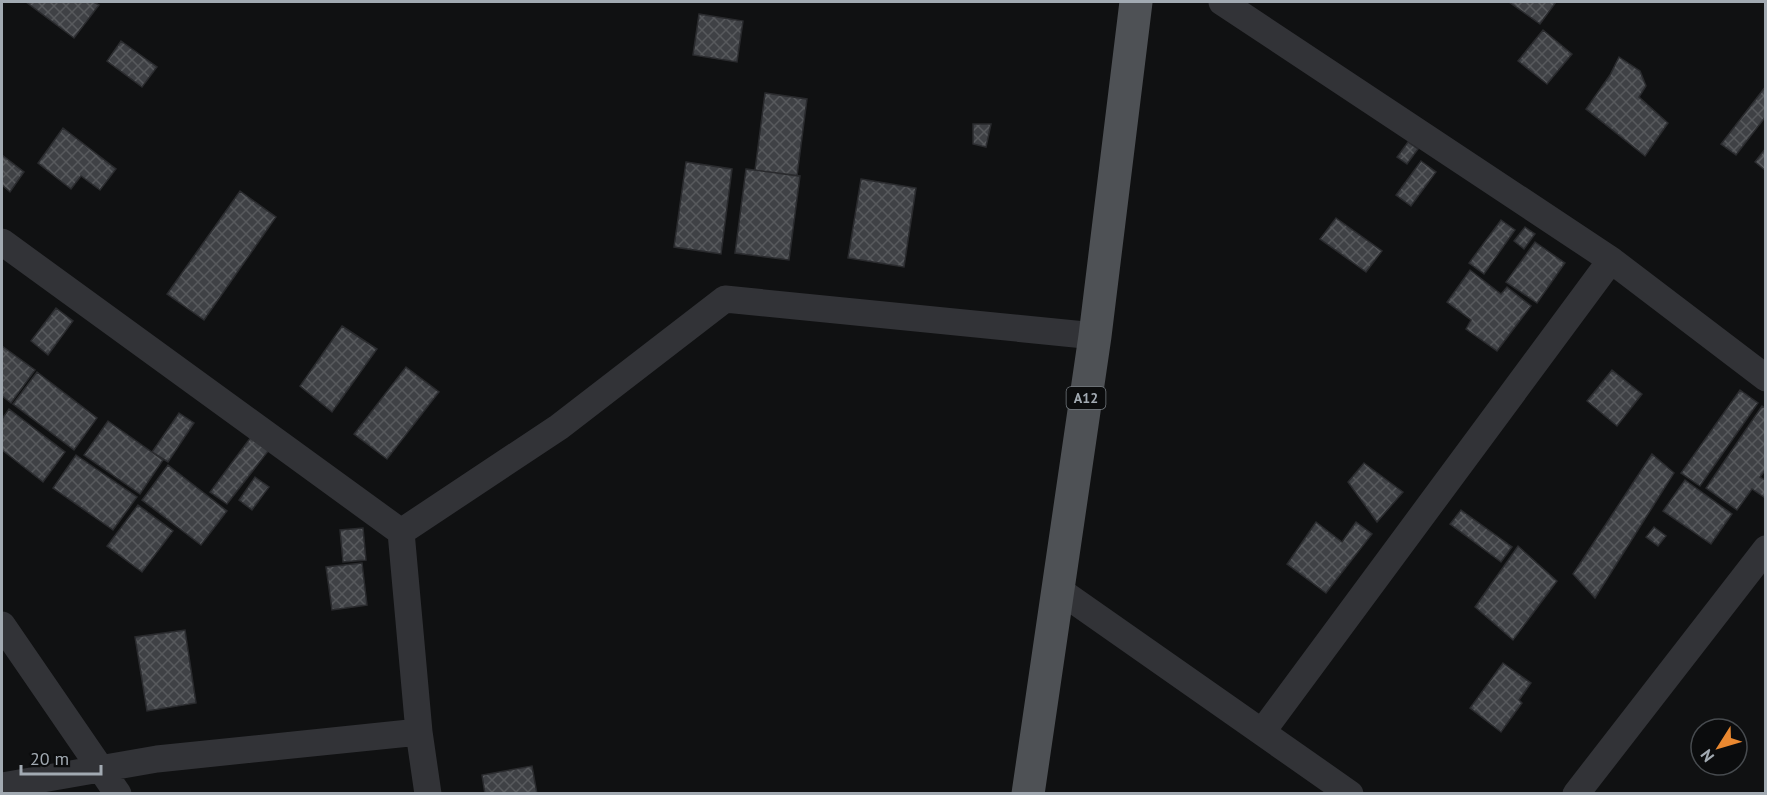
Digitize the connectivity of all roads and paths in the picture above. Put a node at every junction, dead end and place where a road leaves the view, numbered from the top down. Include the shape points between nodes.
1 (1136, 2) edge
2 (1222, 2) edge
3 (2, 242) edge
4 (1611, 260) junction
5 (1095, 336) junction
6 (1766, 378) edge
7 (401, 532) junction
8 (1766, 549) edge
9 (1059, 590) junction
10 (2, 625) edge
11 (419, 732) junction
12 (1262, 732) junction
13 (100, 768) junction
14 (2, 786) edge
15 (118, 794) edge
16 (429, 794) edge
17 (1028, 794) edge
18 (1350, 794) edge
19 (1576, 794) edge

1 - 5 main road, A12
2 - 4 street
3 - 7 street
4 - 6 street
4 - 12 street
5 - 7 street via 725,298 559,427
5 - 9 main road, A12
7 - 11 street
8 - 19 street
9 - 12 street
9 - 17 main road, A12
10 - 13 street
11 - 13 street
11 - 16 street
12 - 18 street
13 - 14 street
13 - 15 street

